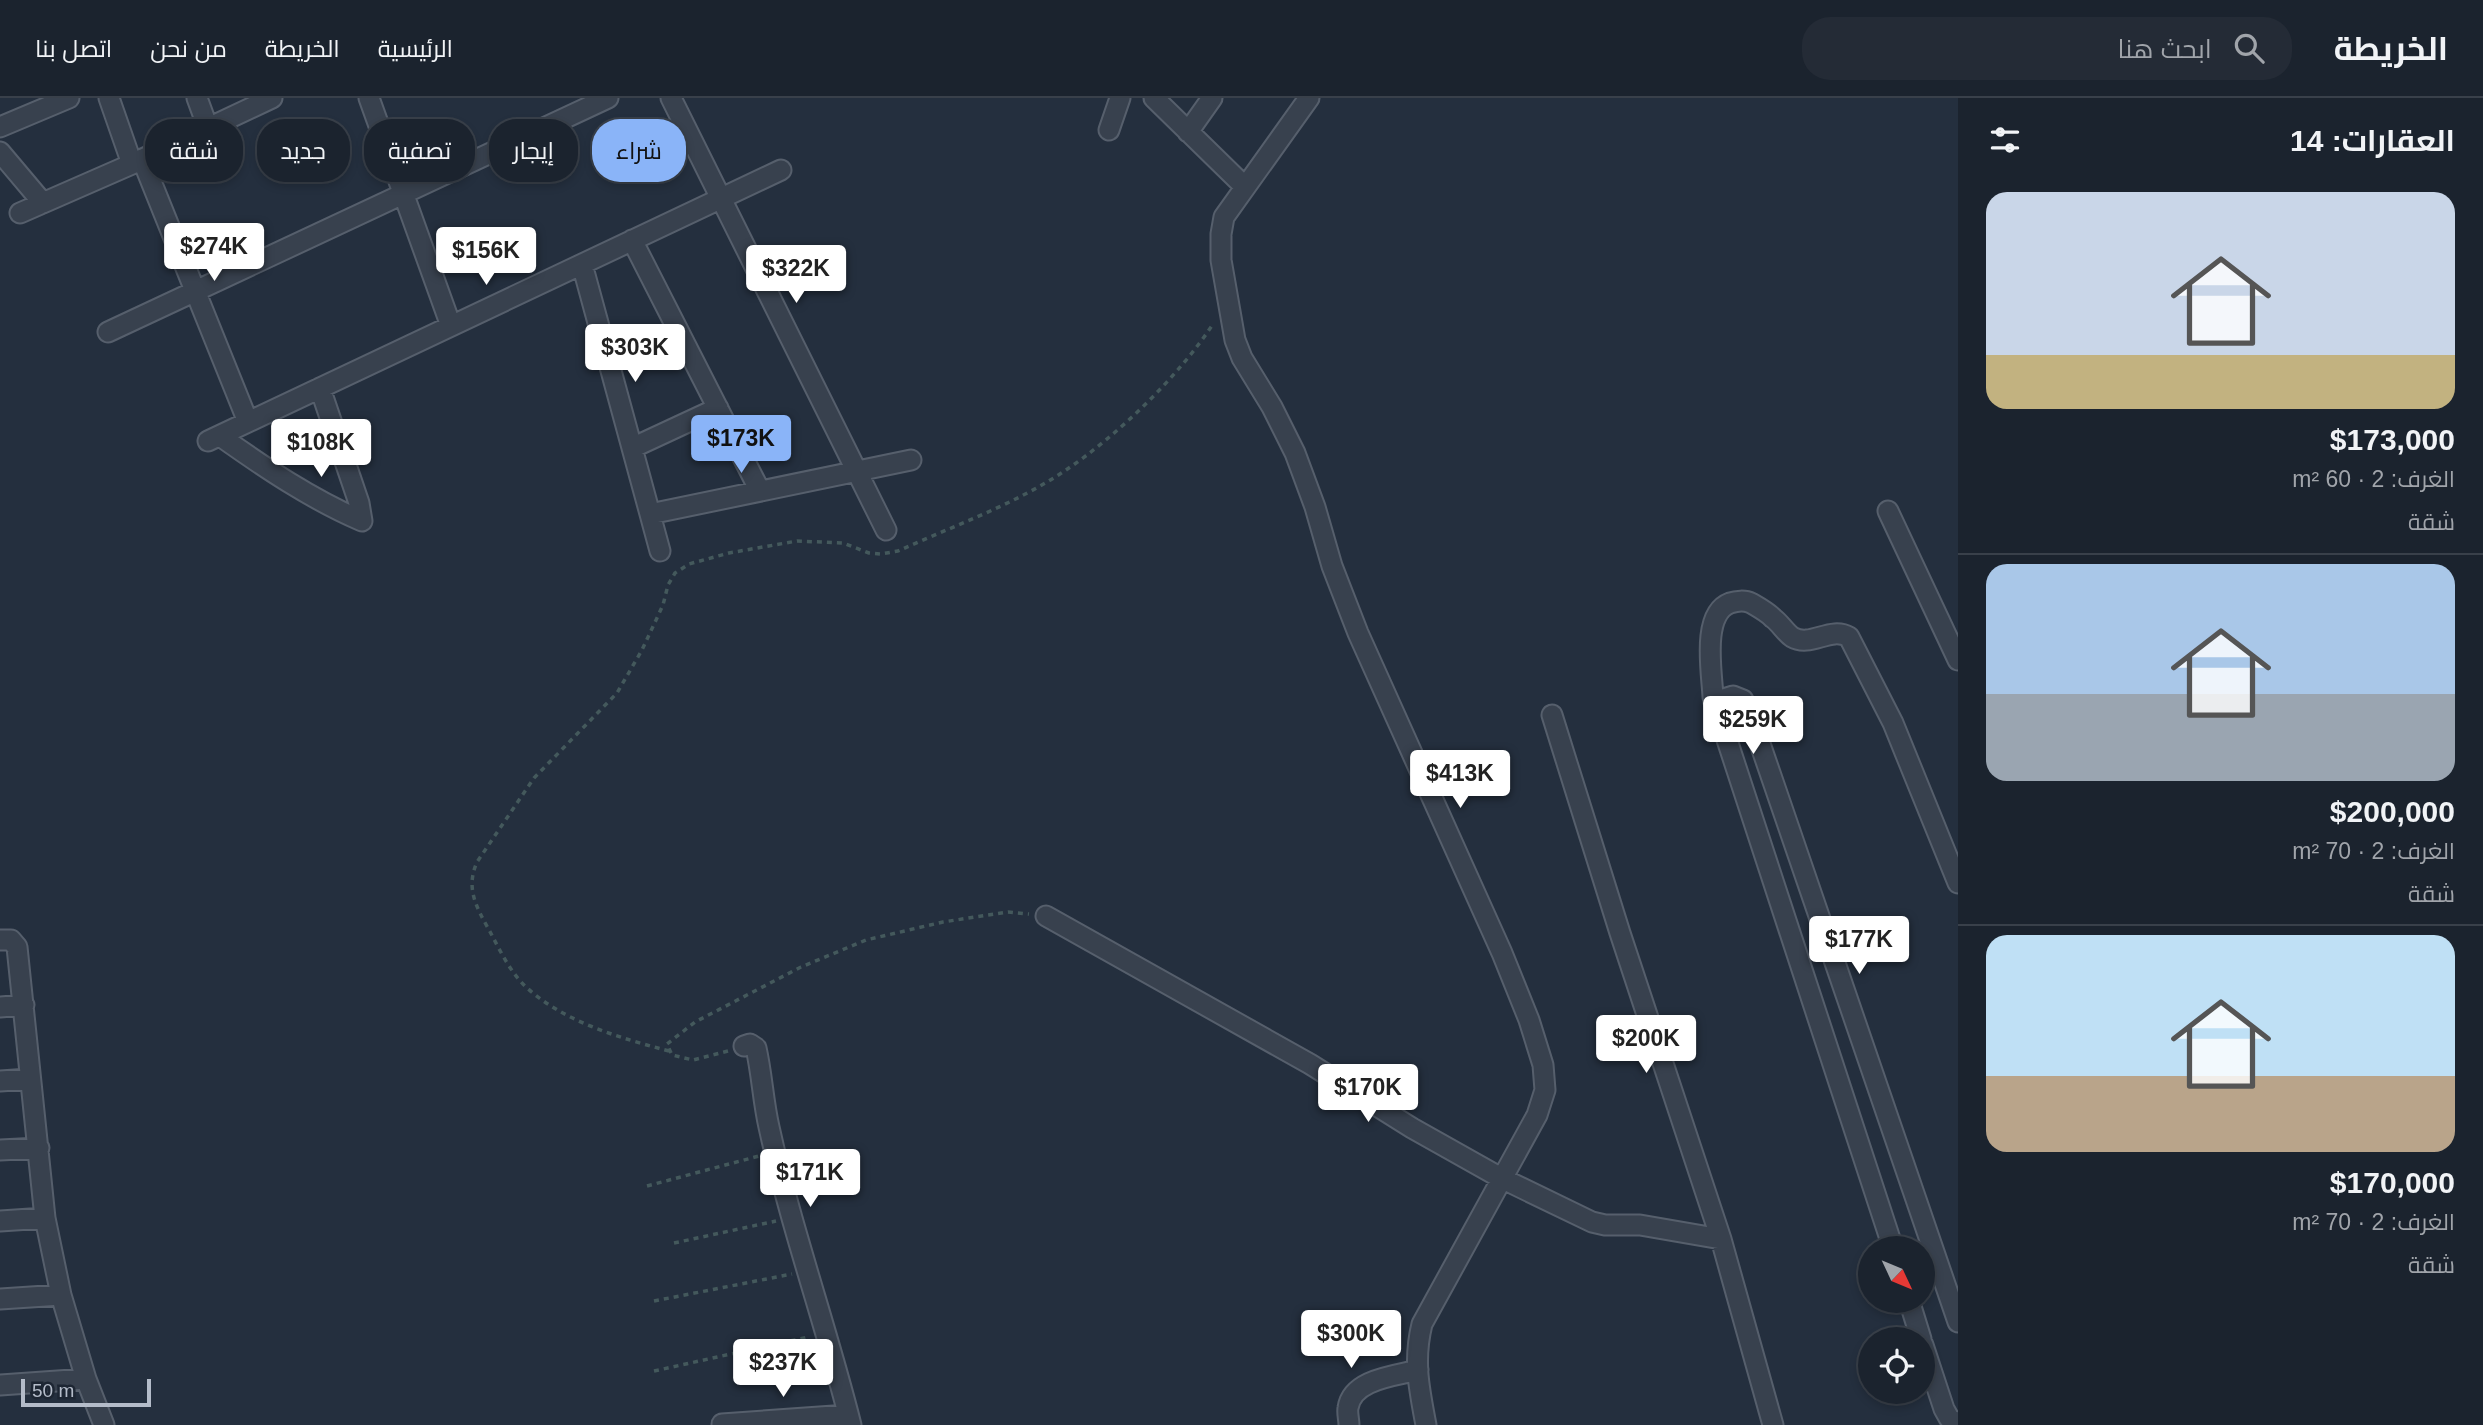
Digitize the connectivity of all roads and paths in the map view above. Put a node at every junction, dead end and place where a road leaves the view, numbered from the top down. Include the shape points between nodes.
1 (69, 98) edge
2 (109, 98) edge
3 (197, 98) edge
4 (272, 98) edge
5 (369, 98) edge
6 (608, 98) edge
7 (671, 98) edge
8 (1119, 98) edge
9 (1154, 98) edge
10 (1212, 98) edge
11 (1309, 98) edge
12 (205, 119) edge
13 (227, 119) edge
14 (0, 127) edge
15 (1109, 130) dead end
16 (1188, 132) junction
17 (0, 152) edge
18 (145, 158) edge
19 (137, 162) junction
20 (781, 170) dead end
21 (1244, 186) junction
22 (404, 194) junction
23 (721, 198) junction
24 (43, 203) junction
25 (20, 213) dead end
26 (632, 240) junction
27 (582, 264) junction
28 (195, 291) junction
29 (1227, 299) junction
30 (451, 326) junction
31 (108, 332) dead end
32 (320, 388) junction
33 (718, 408) junction
34 (248, 422) junction
35 (632, 448) junction
36 (911, 460) dead end
37 (856, 471) junction
38 (760, 491) junction
39 (1888, 512) dead end
40 (650, 514) junction
41 (886, 530) dead end
42 (660, 551) dead end
43 (1958, 660) edge
44 (1714, 702) junction
45 (1552, 715) dead end
46 (1958, 883) edge
47 (1046, 916) joint
48 (0, 940) edge
49 (24, 1005) junction
50 (0, 1007) edge
51 (744, 1046) joint
52 (669, 1051) junction
53 (29, 1079) junction
54 (0, 1081) edge
55 (39, 1148) junction
56 (0, 1150) edge
57 (775, 1152) junction
58 (1502, 1178) junction
59 (647, 1186) dead end
60 (45, 1218) junction
61 (792, 1218) junction
62 (0, 1221) edge
63 (1889, 1236) edge
64 (1721, 1238) junction
65 (674, 1243) dead end
66 (808, 1270) junction
67 (61, 1294) junction
68 (0, 1299) edge
69 (654, 1301) dead end
70 (1958, 1322) edge
71 (827, 1333) junction
72 (1418, 1370) junction
73 (654, 1371) dead end
74 (86, 1380) junction
75 (1935, 1382) edge
76 (0, 1385) edge
77 (849, 1420) edge
78 (722, 1423) edge
79 (1958, 1424) edge
80 (104, 1425) edge
81 (1349, 1425) edge
82 (1426, 1425) edge
83 (1773, 1425) edge

1 - 14 street
2 - 19 street
3 - 12 street
4 - 13 street
5 - 22 street
6 - 22 street
7 - 23 street
8 - 15 street
9 - 16 street
10 - 16 street
11 - 21 street
16 - 21 street
17 - 24 street
18 - 19 street
19 - 24 street
19 - 28 street
20 - 23 street
21 - 29 street via 1224,216 1221,234
22 - 28 street
22 - 30 street
23 - 26 street
23 - 37 street
24 - 25 street
26 - 27 street
26 - 33 street
27 - 30 street
27 - 35 street
28 - 31 street
28 - 34 street
29 - 52 path via 1196,350 1155,394 1066,470 1024,494 898,551 869,553 843,543 797,541 729,553 689,564 676,573 617,693 534,778 477,862 470,886 506,962 526,987 564,1013 628,1040
29 - 58 street via 1242,358 1295,453 1358,633 1529,1020 1543,1065 1545,1090 1537,1115
30 - 32 street
32 - 34 street
32 - 34 street via 362,521 327,506 214,438
33 - 35 street
33 - 38 street
35 - 40 street
36 - 37 street
37 - 38 street
37 - 41 street
38 - 40 street
39 - 43 street
40 - 42 street
44 - 46 street via 1710,635 1718,611 1728,603 1748,601 1799,639 1834,633 1849,637 1893,723
44 - 63 street
44 - 70 street via 1734,696 1743,699 1755,729
45 - 64 street
47 - 52 path via 1008,912 866,940 801,967 695,1022 667,1044
47 - 58 street
48 - 49 street via 11,940 17,947
49 - 50 street
49 - 53 street
51 - 52 path via 693,1060 677,1058
51 - 57 street via 756,1048
53 - 54 street
53 - 55 street
55 - 56 street
55 - 60 street
57 - 59 path
57 - 61 street
58 - 64 street via 1605,1226 1640,1225
58 - 72 street via 1422,1324
60 - 62 street
60 - 67 street
61 - 65 path
61 - 66 street
64 - 83 street
66 - 69 path
66 - 71 street
67 - 68 street
67 - 74 street
71 - 73 path
71 - 77 street
72 - 81 street via 1358,1389 1348,1408
72 - 82 street
74 - 76 street
74 - 80 street
75 - 79 street via 1944,1409
77 - 78 street

